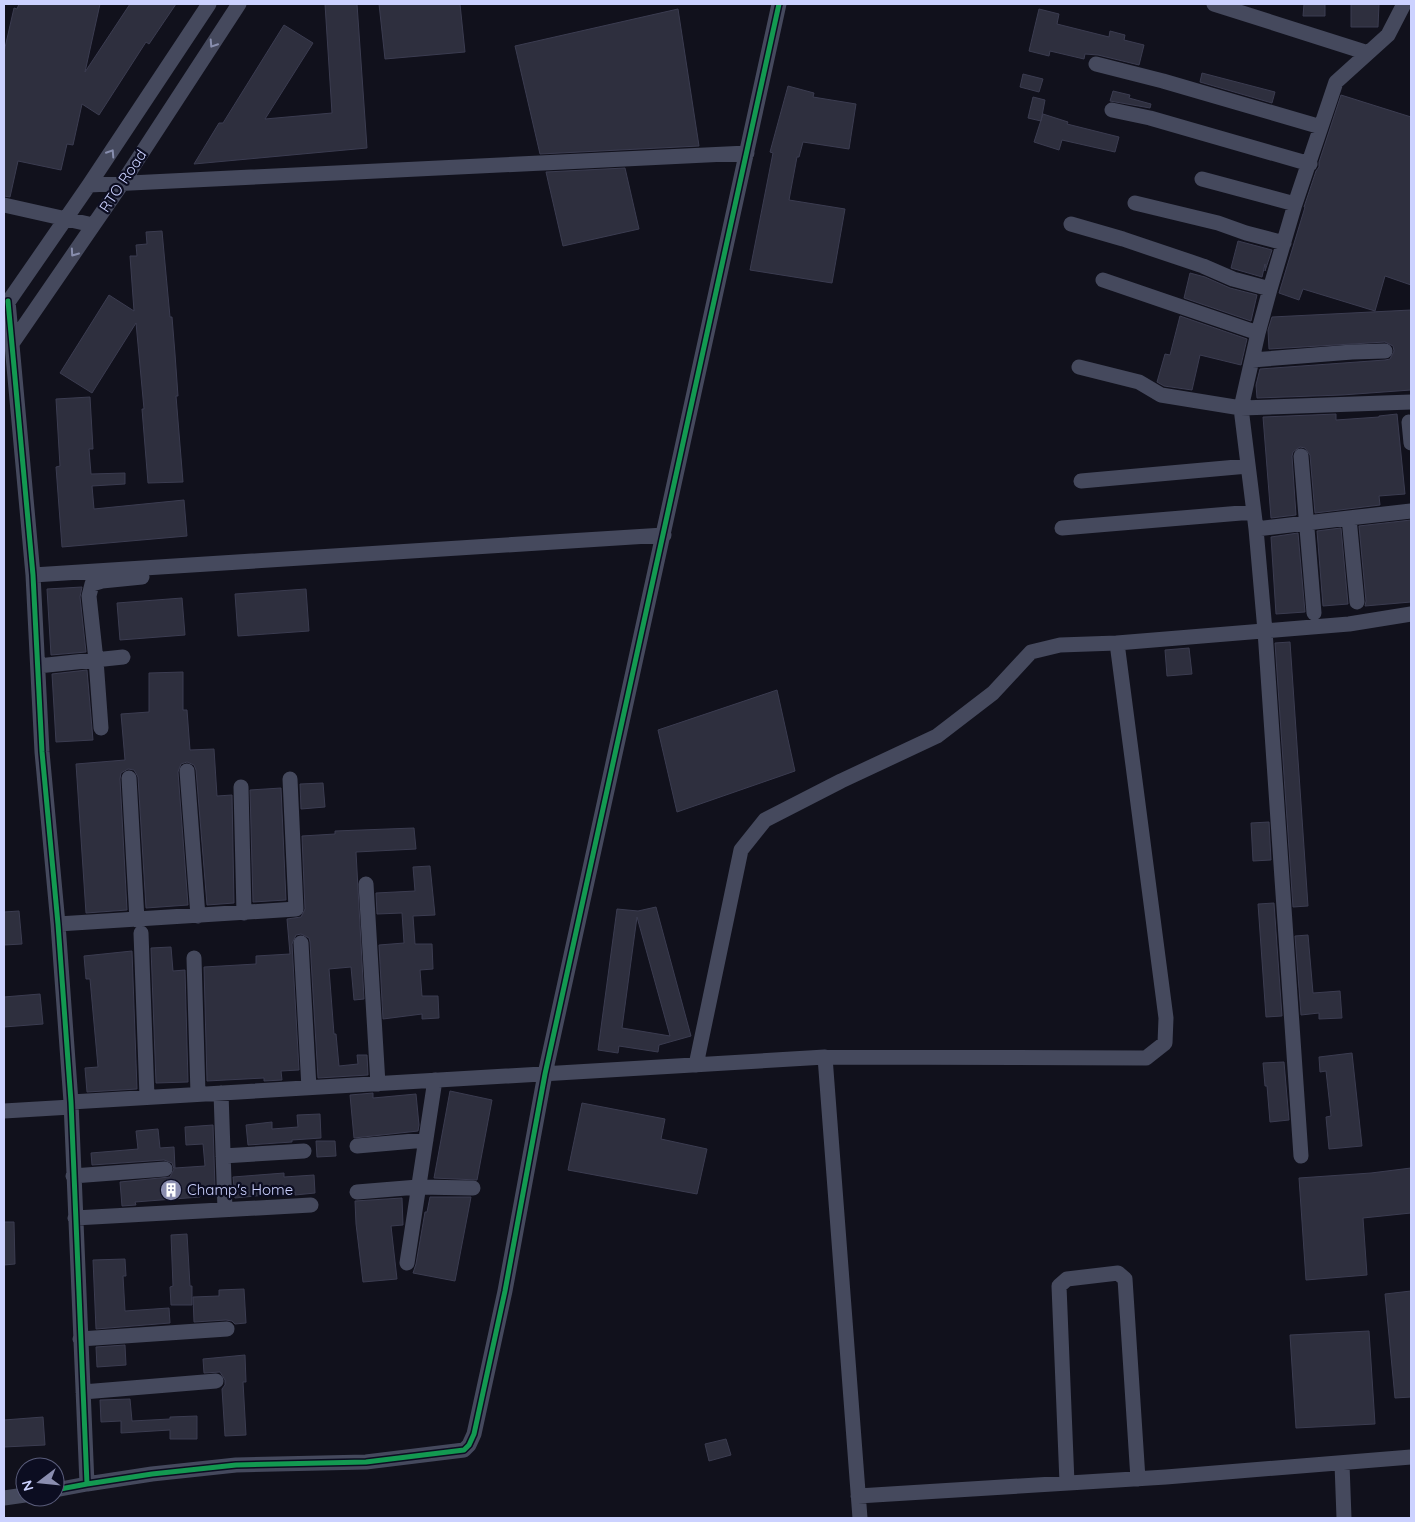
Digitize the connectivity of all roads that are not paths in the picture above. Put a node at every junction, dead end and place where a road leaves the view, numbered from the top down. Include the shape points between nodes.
1 (209, 4) edge
2 (239, 4) edge
3 (779, 4) edge
4 (1214, 4) edge
5 (1404, 4) edge
6 (1241, 8) edge
7 (1368, 53) junction
8 (1096, 64) dead end
9 (1112, 110) dead end
10 (1321, 128) junction
11 (747, 153) junction
12 (1310, 164) junction
13 (1202, 179) dead end
14 (120, 184) junction
15 (89, 185) junction
16 (1135, 203) dead end
17 (1295, 204) junction
18 (4, 205) edge
19 (67, 219) junction
20 (1071, 224) dead end
21 (93, 225) junction
22 (1284, 243) junction
23 (1103, 280) dead end
24 (1270, 289) junction
25 (6, 304) edge
26 (1258, 333) junction
27 (12, 342) junction
28 (1385, 351) dead end
29 (4, 356) edge
30 (1252, 360) junction
31 (1079, 367) dead end
32 (1411, 402) edge
33 (1241, 408) junction
34 (1410, 422) dead end
35 (1411, 443) edge
36 (1301, 456) dead end
37 (1248, 466) junction
38 (1081, 481) dead end
39 (1411, 511) edge
40 (1254, 512) junction
41 (1349, 518) junction
42 (1307, 523) junction
43 (1062, 528) dead end
44 (1256, 529) junction
45 (664, 535) junction
46 (33, 575) junction
47 (152, 576) dead end
48 (1357, 602) dead end
49 (1314, 613) dead end
50 (1411, 614) edge
51 (1265, 631) junction
52 (1118, 643) junction
53 (123, 657) dead end
54 (96, 660) junction
55 (38, 666) junction
56 (101, 728) dead end
57 (187, 771) dead end
58 (129, 778) dead end
59 (290, 778) dead end
60 (241, 787) dead end
61 (366, 884) dead end
62 (244, 913) junction
63 (198, 916) junction
64 (58, 924) junction
65 (139, 926) junction
66 (301, 943) dead end
67 (194, 958) dead end
68 (825, 1057) junction
69 (696, 1065) junction
70 (545, 1074) junction
71 (436, 1080) junction
72 (378, 1084) junction
73 (309, 1088) junction
74 (221, 1093) junction
75 (198, 1094) junction
76 (147, 1097) junction
77 (71, 1104) junction
78 (4, 1111) edge
79 (426, 1140) junction
80 (357, 1146) dead end
81 (304, 1150) dead end
82 (223, 1156) junction
83 (1301, 1156) dead end
84 (165, 1169) dead end
85 (73, 1176) junction
86 (418, 1187) junction
87 (473, 1188) dead end
88 (357, 1192) dead end
89 (311, 1205) dead end
90 (225, 1210) junction
91 (75, 1218) junction
92 (406, 1263) dead end
93 (227, 1329) dead end
94 (80, 1338) junction
95 (216, 1381) dead end
96 (83, 1392) junction
97 (1411, 1457) edge
98 (1342, 1464) junction
99 (1138, 1479) junction
100 (1067, 1483) junction
101 (87, 1484) junction
102 (65, 1488) edge
103 (858, 1496) junction
104 (860, 1518) edge
105 (1344, 1518) edge

15 -> 1 street, RTO Road
2 -> 14 street, RTO Road
3 - 11 street
4 - 6 street
5 - 7 street via 1388,35
6 - 7 street
7 - 10 street via 1336,82
8 - 10 street
9 - 12 street
10 - 12 street
11 - 14 street
11 - 45 street
12 - 17 street
13 - 17 street
14 - 15 street
14 - 21 street, RTO Road
15 - 19 street, RTO Road
16 - 22 street
17 - 22 street
18 - 19 street
19 - 21 street
19 - 25 street, RTO Road
20 - 24 street
21 -> 27 street, RTO Road
22 - 24 street
23 - 26 street
24 - 26 street
25 - 27 street
26 - 30 street
27 - 29 street, RTO Road
27 - 46 street
28 - 30 street
30 - 33 street
31 - 33 street via 1139,382 1161,395
32 - 33 street
33 - 37 street
34 - 35 street
36 - 42 street
37 - 38 street
37 - 40 street
39 - 41 street
40 - 43 street
40 - 44 street
41 - 42 street
41 - 48 street
42 - 44 street
42 - 49 street
44 - 51 street
45 - 46 street
45 - 70 street
46 - 55 street
47 - 54 street via 92,584 88,596
50 - 51 street via 1349,624
51 - 52 street
51 - 83 street
52 - 68 street via 1166,1018 1165,1043 1146,1058
52 - 69 street via 1060,645 1031,652 993,692 937,736 765,820 741,850
53 - 54 street
54 - 55 street
54 - 56 street
55 - 64 street via 42,752
57 - 63 street
58 - 65 street
59 - 62 street via 296,909
60 - 62 street
61 - 72 street
62 - 63 street
63 - 65 street
64 - 65 street
64 - 77 street
65 - 76 street
66 - 73 street
67 - 75 street
68 - 69 street
68 - 103 street
69 - 70 street
70 - 71 street
70 - 101 street via 503,1300 474,1434 464,1450 366,1462 236,1465
71 - 72 street
71 - 79 street
72 - 73 street
73 - 74 street
74 - 75 street
74 - 82 street
75 - 76 street
76 - 77 street
77 - 78 street
77 - 85 street
79 - 80 street
79 - 86 street
81 - 82 street
82 - 90 street
84 - 85 street
85 - 91 street
86 - 87 street
86 - 88 street
86 - 92 street
89 - 90 street
90 - 91 street
91 - 94 street
93 - 94 street
94 - 96 street
95 - 96 street
96 - 101 street
97 - 98 street
98 - 99 street
98 - 105 street
99 - 100 street
99 - 100 street via 1125,1279 1118,1273 1067,1279 1059,1286
100 - 103 street
101 - 102 street
103 - 104 street

